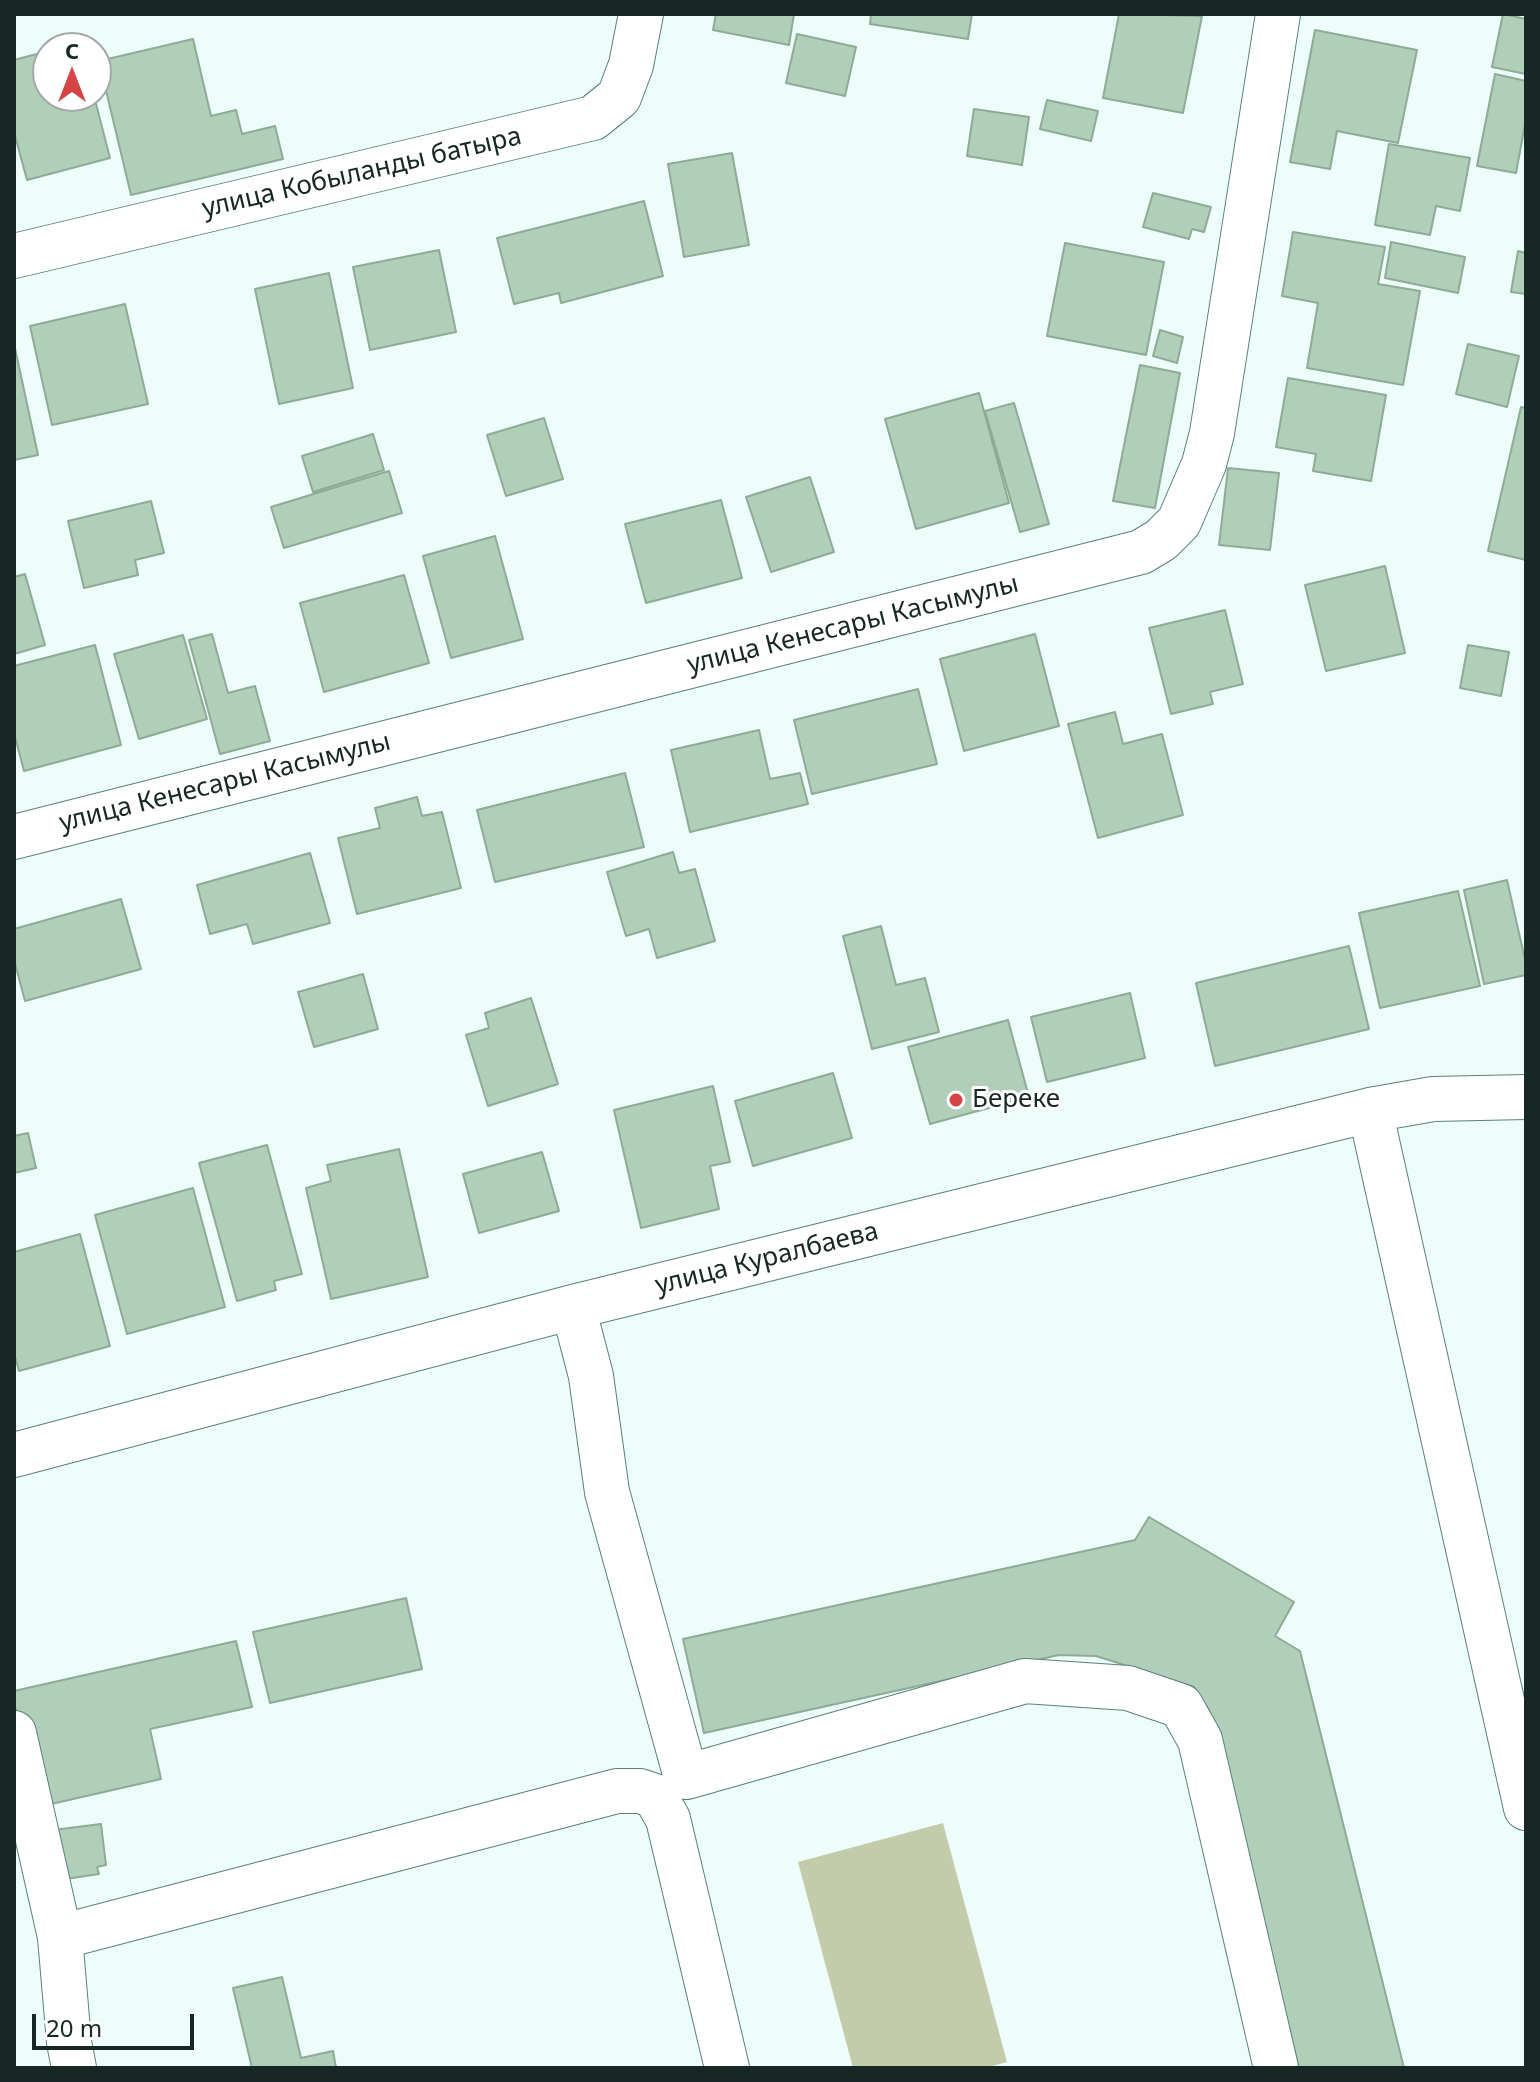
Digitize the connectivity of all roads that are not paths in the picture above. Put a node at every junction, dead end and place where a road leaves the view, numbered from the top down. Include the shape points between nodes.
1 (641, 14) edge
2 (1278, 14) edge
3 (14, 256) edge
4 (14, 837) edge
5 (1526, 1097) edge
6 (1370, 1110) junction
7 (573, 1307) junction
8 (14, 1455) edge
9 (14, 1733) edge
10 (1526, 1808) edge
11 (60, 1937) junction
12 (74, 2068) edge
13 (727, 2068) edge
14 (1276, 2068) edge

1 - 3 street, улица Кобыланды батыра via 619,97 593,118
2 - 4 street, улица Кенесары Касымулы via 1212,433 1179,522 1161,540 1126,556
5 - 6 street, улица Куралбаева via 1433,1099
6 - 7 street, улица Куралбаева
6 - 10 street
7 - 8 street, улица Куралбаева
7 - 14 street via 591,1376 607,1492 686,1777 1025,1681 1128,1688 1181,1706 1200,1740
9 - 11 street
11 - 12 street
11 - 13 street via 617,1791 640,1791 655,1796 668,1819

